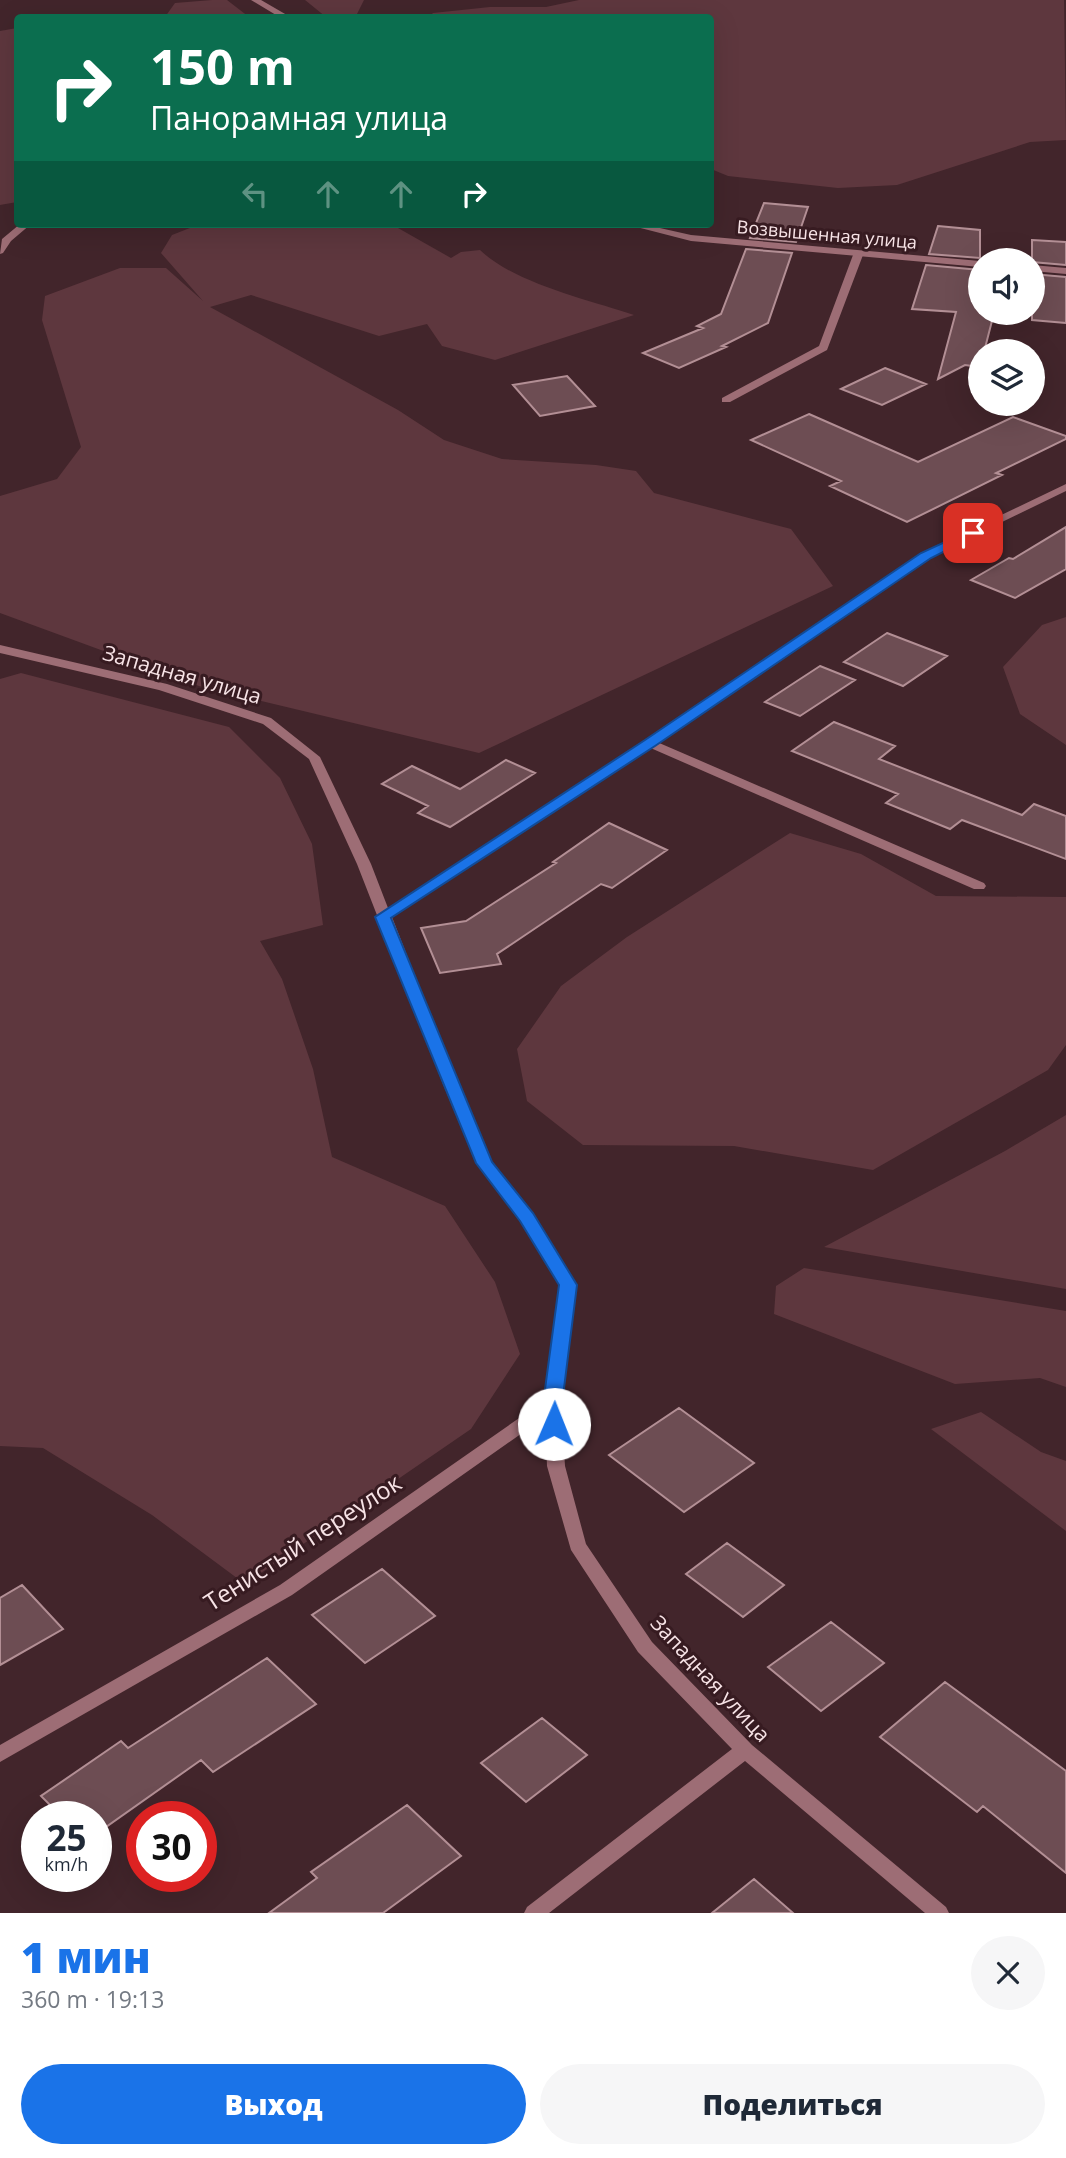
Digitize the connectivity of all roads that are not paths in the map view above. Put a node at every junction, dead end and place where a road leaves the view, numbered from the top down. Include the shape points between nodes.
1 (255, 0) edge
2 (281, 14) edge
3 (21, 228) edge
4 (647, 228) edge
5 (0, 251) edge
6 (858, 255) junction
7 (968, 263) edge
8 (1045, 269) edge
9 (1066, 271) edge
10 (726, 400) dead end
11 (1066, 487) edge
12 (0, 649) edge
13 (650, 743) junction
14 (979, 886) dead end
15 (383, 917) junction
16 (553, 1404) junction
17 (745, 1750) junction
18 (0, 1754) edge
19 (534, 1913) edge
20 (939, 1913) edge

1 - 2 street
3 - 5 street
4 - 6 street, Возвышенная улица via 691,238
6 - 7 street, Возвышенная улица
6 - 10 street via 823,348
8 - 9 street
11 - 13 street via 926,555
12 - 15 street, Западная улица via 163,687 267,721 314,757 364,864
13 - 14 street
13 - 15 street
15 - 16 street, Западная улица via 484,1163 527,1218 568,1285
16 - 17 street, Западная улица via 555,1466 577,1545 645,1647
16 - 18 street, Тенистый переулок via 286,1590
17 - 19 street
17 - 20 street, Западная улица

